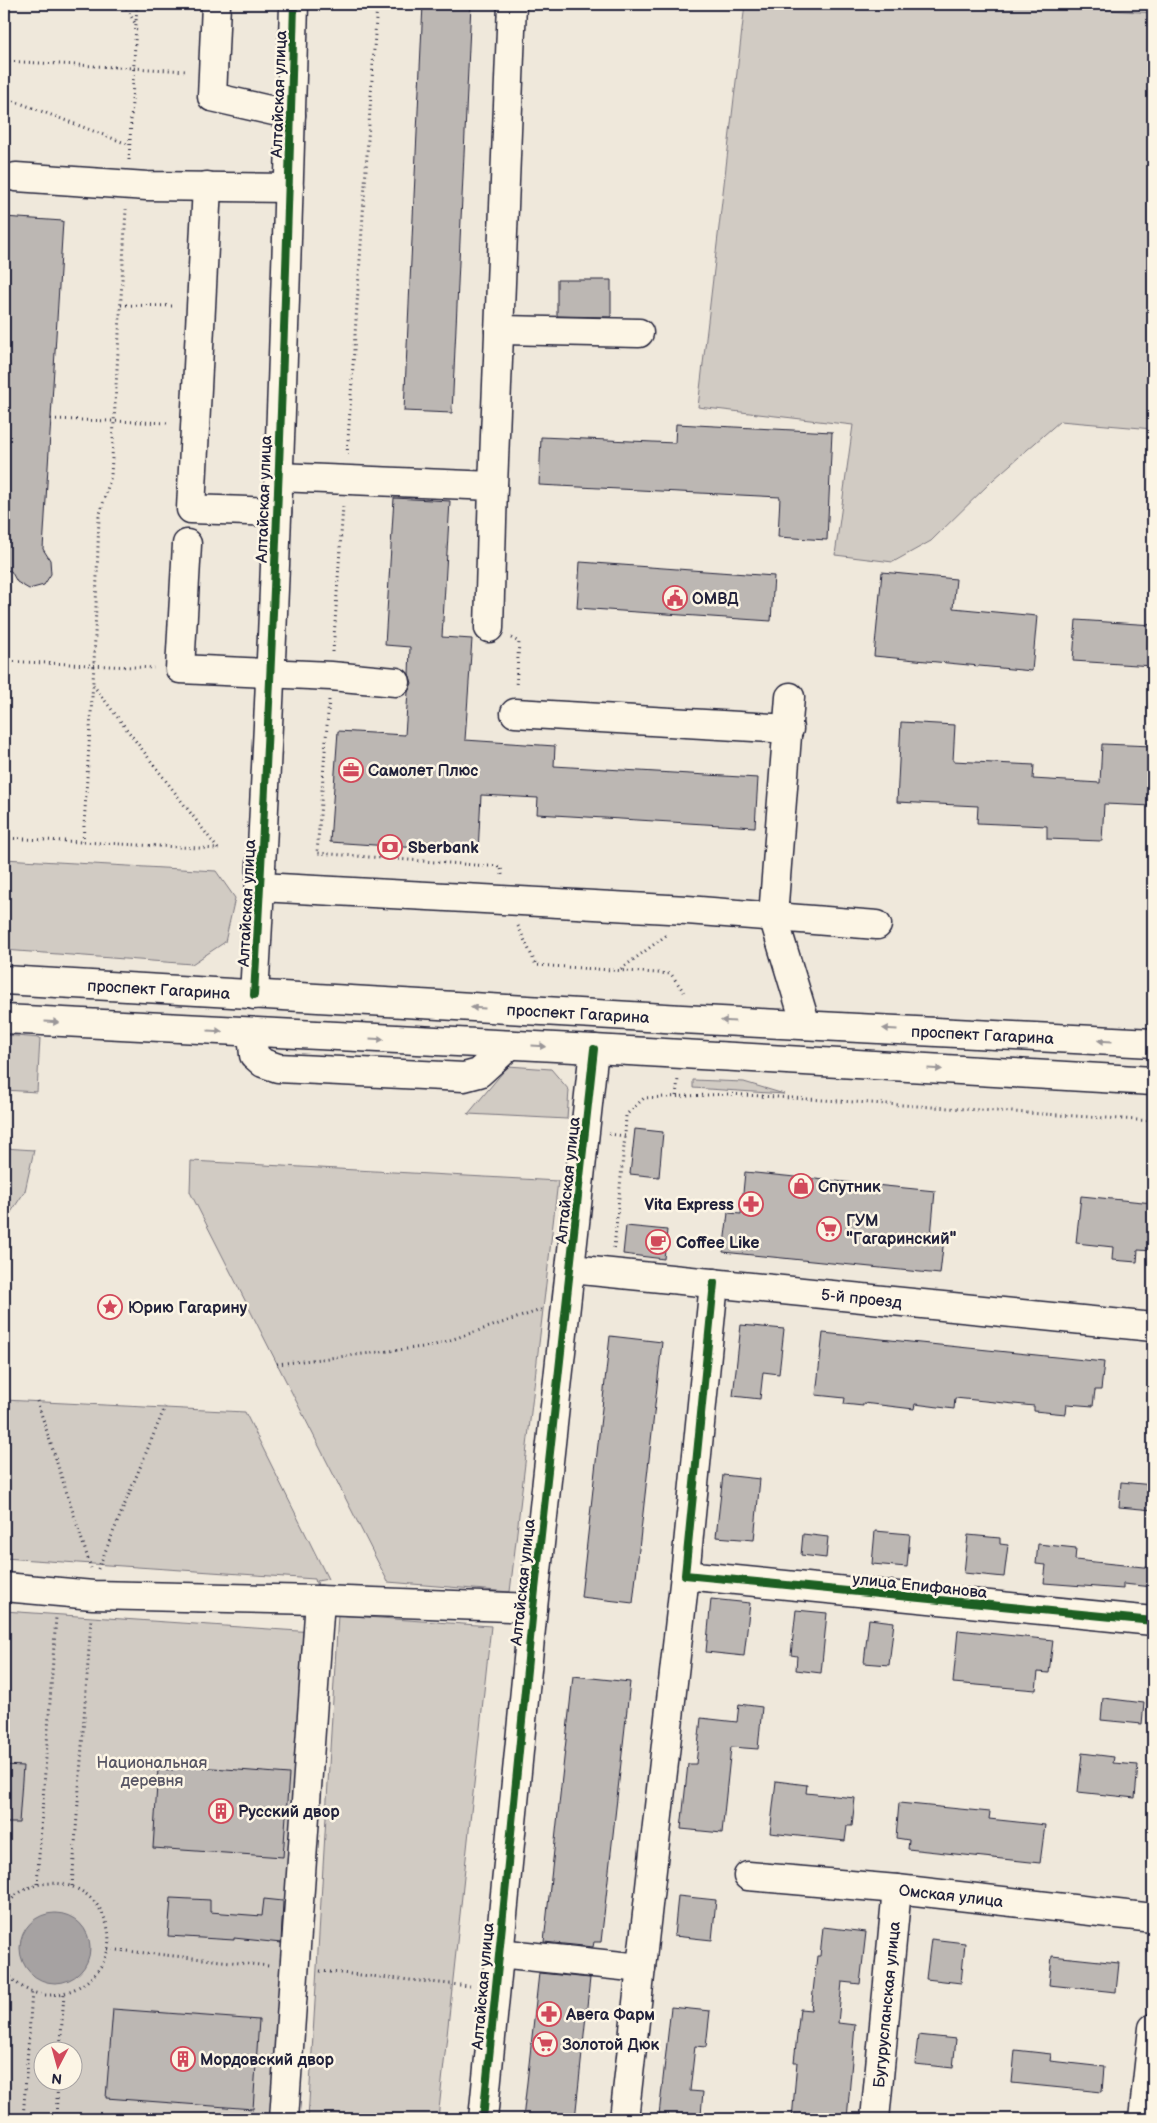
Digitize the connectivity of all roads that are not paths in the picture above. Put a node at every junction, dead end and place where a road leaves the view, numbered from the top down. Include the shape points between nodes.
1 (216, 4) edge
2 (294, 4) edge
3 (512, 4) edge
4 (291, 114) junction
5 (16, 177) dead end
6 (207, 186) junction
7 (290, 188) junction
8 (499, 330) junction
9 (638, 333) dead end
10 (278, 478) junction
11 (493, 486) junction
12 (277, 512) junction
13 (186, 544) dead end
14 (490, 628) road end
15 (270, 673) junction
16 (396, 682) dead end
17 (790, 697) dead end
18 (514, 713) road end
19 (789, 729) junction
20 (260, 887) junction
21 (773, 916) junction
22 (877, 925) dead end
23 (4, 980) edge
24 (254, 995) junction
25 (596, 1014) junction
26 (4, 1019) edge
27 (806, 1025) junction
28 (252, 1033) junction
29 (1153, 1043) edge
30 (594, 1049) junction
31 (1153, 1080) edge
32 (571, 1269) junction
33 (714, 1283) junction
34 (1153, 1327) edge
35 (685, 1575) junction
36 (4, 1587) edge
37 (320, 1600) junction
38 (533, 1608) junction
39 (1153, 1621) edge
40 (748, 1876) dead end
41 (897, 1889) junction
42 (1153, 1918) edge
43 (499, 1953) junction
44 (641, 1968) junction
45 (1153, 2028) edge
46 (284, 2119) edge
47 (483, 2119) edge
48 (624, 2119) edge
49 (875, 2119) edge
50 (1143, 2119) edge

1 - 4 street via 212,97
2 - 4 street, Алтайская улица
3 - 8 street
4 - 7 street, Алтайская улица
5 - 6 street via 128,186
6 - 7 street
6 - 12 street via 191,509
7 - 10 street, Алтайская улица
8 - 9 street
8 - 11 street
10 - 11 street
10 - 12 street, Алтайская улица
11 - 14 street
12 - 15 street, Алтайская улица
13 - 15 street via 180,670
15 - 16 street
15 - 20 street, Алтайская улица
17 - 19 street
18 - 19 street
19 - 21 street
20 - 21 street
20 - 24 street, Алтайская улица
21 - 22 street
21 - 27 street
23 - 24 street, проспект Гагарина
25 -> 24 street, проспект Гагарина
24 - 28 street, Алтайская улица
27 -> 25 street, проспект Гагарина
25 - 30 street, Алтайская улица
26 -> 28 street
29 -> 27 street, проспект Гагарина
28 -> 30 street
30 -> 31 street
30 - 32 street, Алтайская улица
32 - 33 street, 5-й проезд
32 - 38 street, Алтайская улица
33 - 34 street, 5-й проезд
33 - 35 street
35 - 39 street, улица Епифанова
35 - 44 street
36 - 37 street via 58,1591 93,1581
37 - 38 street
37 - 46 street
38 - 43 street, Алтайская улица
40 - 41 street, Омская улица
41 - 42 street, Омская улица
41 - 49 street, Бугурусланская улица
43 - 44 street
43 - 47 street, Алтайская улица
44 - 48 street
45 - 50 street

